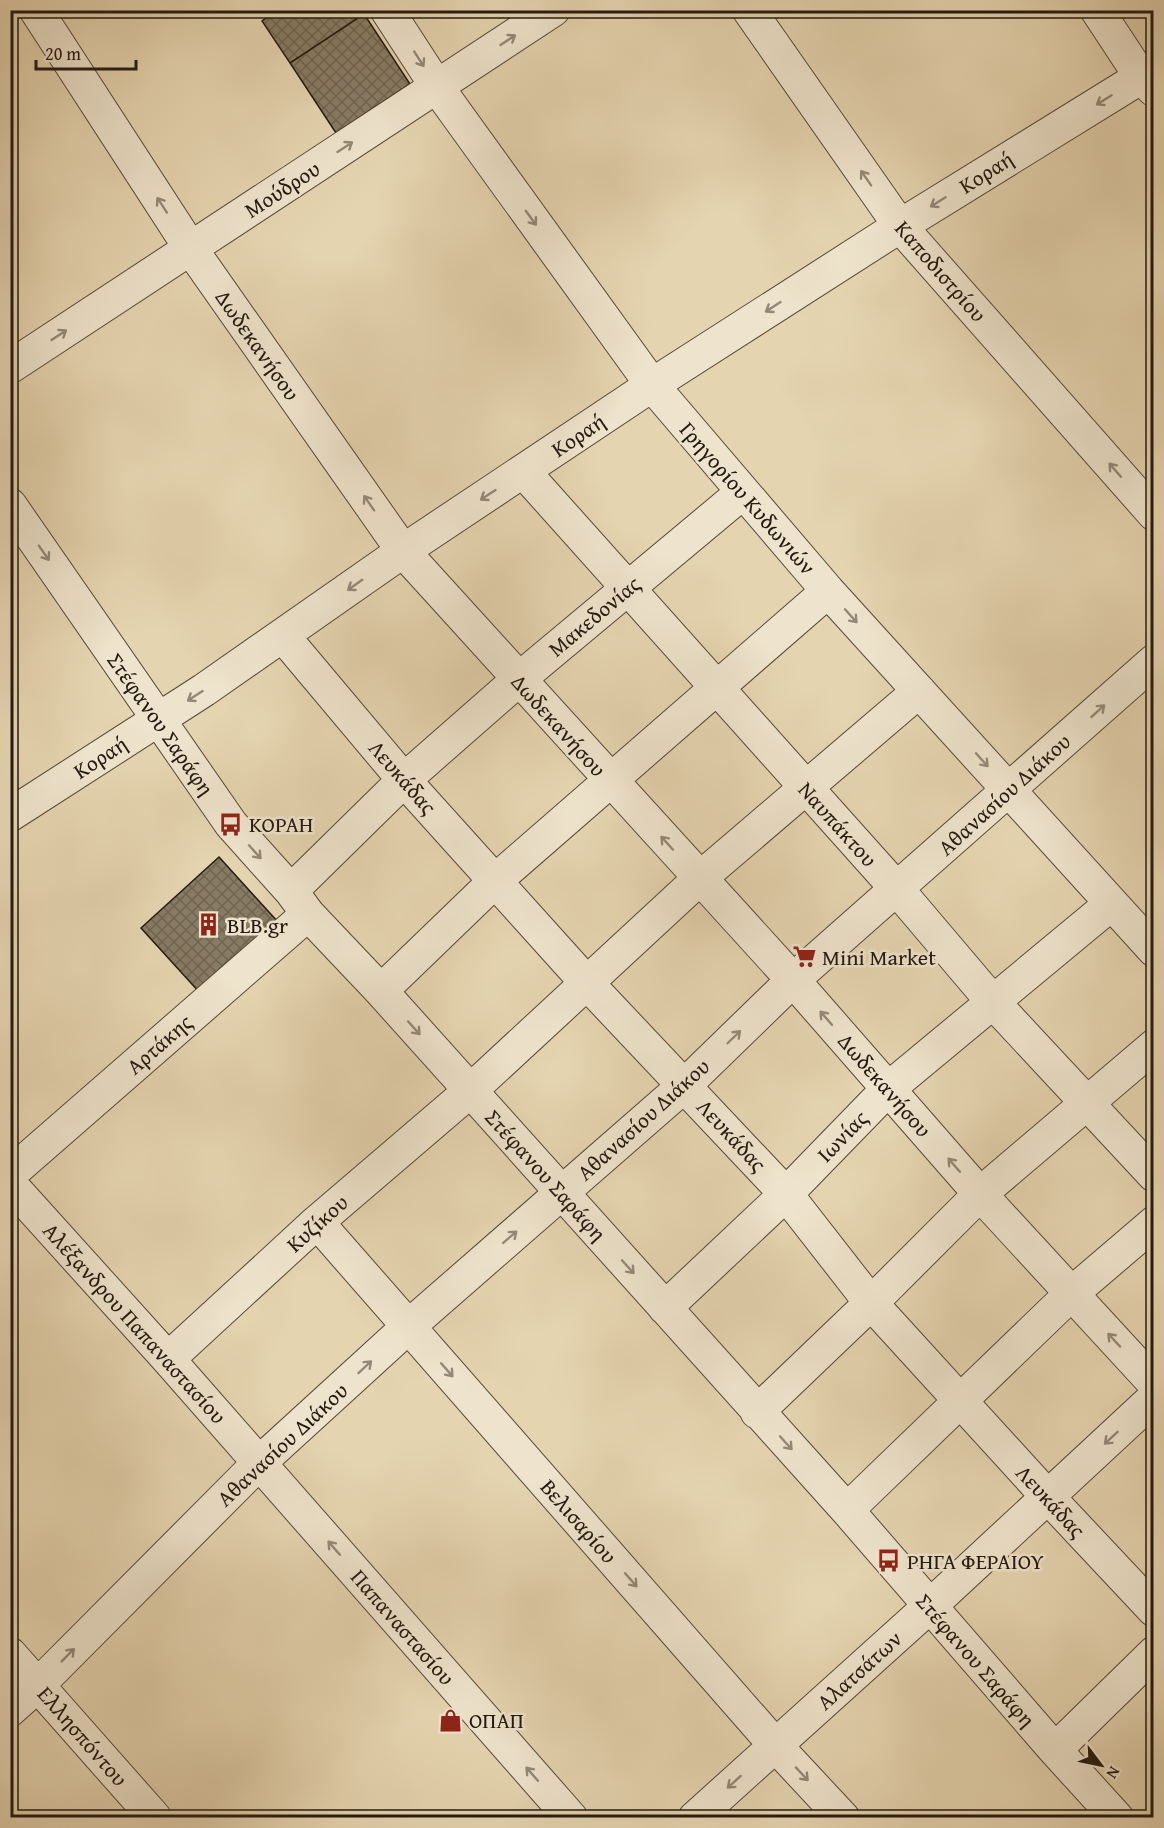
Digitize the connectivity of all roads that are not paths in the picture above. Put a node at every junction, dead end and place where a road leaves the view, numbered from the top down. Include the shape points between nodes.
1 (36, 10) edge
2 (387, 10) edge
3 (553, 10) edge
4 (749, 10) edge
5 (1097, 10) edge
6 (1150, 79) edge
7 (437, 87) junction
8 (900, 226) junction
9 (190, 249) junction
10 (10, 367) edge
11 (652, 385) junction
12 (524, 472) junction
13 (742, 492) junction
14 (10, 505) edge
15 (1154, 514) edge
16 (403, 551) junction
17 (626, 588) junction
18 (828, 591) junction
19 (283, 636) junction
20 (1154, 661) edge
21 (518, 680) junction
22 (716, 687) junction
23 (919, 691) junction
24 (158, 720) junction
25 (404, 780) junction
26 (609, 780) junction
27 (806, 788) junction
28 (1008, 790) junction
29 (10, 815) edge
30 (699, 879) junction
31 (495, 881) junction
32 (897, 889) junction
33 (299, 902) junction
34 (1111, 904) junction
35 (1154, 950) edge
36 (793, 980) junction
37 (586, 982) junction
38 (381, 991) junction
39 (992, 1001) junction
40 (1154, 1046) edge
41 (685, 1084) junction
42 (888, 1089) junction
43 (471, 1091) junction
44 (1087, 1101) junction
45 (10, 1174) edge
46 (1154, 1174) edge
47 (10, 1184) edge
48 (561, 1192) junction
49 (786, 1194) junction
50 (980, 1194) junction
51 (317, 1222) junction
52 (1154, 1224) edge
53 (1071, 1294) junction
54 (871, 1303) junction
55 (665, 1308) junction
56 (409, 1326) junction
57 (168, 1359) junction
58 (1154, 1383) edge
59 (1154, 1398) edge
60 (961, 1402) junction
61 (757, 1412) junction
62 (260, 1463) junction
63 (1048, 1497) junction
64 (847, 1510) junction
65 (930, 1606) junction
66 (1154, 1610) edge
67 (1154, 1653) edge
68 (10, 1654) edge
69 (38, 1685) junction
70 (10, 1710) edge
71 (775, 1745) junction
72 (1055, 1750) junction
73 (155, 1818) edge
74 (571, 1818) edge
75 (695, 1818) edge
76 (843, 1818) edge
77 (1117, 1818) edge

9 -> 1 street, Δωδεκανήσου
2 -> 7 street, Γρηγορίου Κυδωνιών
7 -> 3 street, Μούδρου
8 -> 4 street, Καποδιστρίου
5 - 6 street
6 -> 8 street, Κοραή
9 -> 7 street, Μούδρου
7 -> 11 street, Γρηγορίου Κυδωνιών
8 -> 11 street, Κοραή
15 -> 8 street, Καποδιστρίου
10 -> 9 street, Μούδρου
16 -> 9 street, Δωδεκανήσου
11 - 12 street, Κοραή
11 - 13 street, Γρηγορίου Κυδωνιών
12 -> 16 street, Κοραή
12 - 17 street, Ναυπάκτου
13 - 17 street, Μακεδονίας
13 - 18 street, Γρηγορίου Κυδωνιών
14 -> 24 street, Στέφανου Σαράφη
16 -> 19 street, Κοραή
16 - 21 street, Δωδεκανήσου
17 - 21 street, Μακεδονίας
17 - 22 street, Ναυπάκτου
18 - 22 street
18 -> 23 street, Γρηγορίου Κυδωνιών
19 -> 24 street, Κοραή
19 - 25 street, Λευκάδας
28 -> 20 street, Αθανασίου Διάκου
21 - 25 street, Μακεδονίας
21 - 26 street, Δωδεκανήσου
22 - 26 street
22 - 27 street, Ναυπάκτου
23 - 27 street, Κυζίκου
23 -> 28 street, Γρηγορίου Κυδωνιών
24 - 29 street, Κοραή
24 -> 33 street, Στέφανου Σαράφη via 231,824
25 - 31 street, Λευκάδας
25 - 33 street, Μακεδονίας
30 -> 26 street, Δωδεκανήσου
26 - 31 street
27 - 30 street, Κυζίκου
27 - 32 street, Ναυπάκτου
28 - 32 street, Αθανασίου Διάκου
28 - 34 street, Γρηγορίου Κυδωνιών
30 - 36 street, Δωδεκανήσου
30 - 37 street, Κυζίκου
31 - 37 street, Λευκάδας
31 - 38 street
32 - 36 street, Αθανασίου Διάκου
32 - 39 street, Ναυπάκτου
33 - 38 street, Στέφανου Σαράφη
33 - 45 street, Αρτάκης
34 - 35 street, Γρηγορίου Κυδωνιών
34 - 39 street, Ιωνίας
41 -> 36 street, Αθανασίου Διάκου
42 -> 36 street, Δωδεκανήσου
37 - 41 street, Λευκάδας
37 - 43 street, Κυζίκου
38 -> 43 street, Στέφανου Σαράφη
39 - 42 street, Ιωνίας
39 - 44 street, Ναυπάκτου
40 - 44 street
41 - 48 street, Αθανασίου Διάκου
41 - 49 street, Λευκάδας
42 - 49 street, Ιωνίας
50 -> 42 street, Δωδεκανήσου
43 - 48 street, Στέφανου Σαράφη
43 - 51 street, Κυζίκου
44 - 46 street, Ναυπάκτου
44 - 50 street
47 - 57 street, Αλέξανδρου Παπαναστασίου
48 -> 55 street, Στέφανου Σαράφη
56 -> 48 street, Αθανασίου Διάκου
49 - 54 street, Λευκάδας
49 - 55 street, Ιωνίας
50 - 53 street, Δωδεκανήσου
50 - 54 street
51 - 56 street, Βελισαρίου
51 - 57 street, Κυζίκου
52 - 53 street
58 -> 53 street, Δωδεκανήσου
53 - 60 street
54 - 60 street, Λευκάδας
54 - 61 street
55 - 61 street, Στέφανου Σαράφη
62 -> 56 street, Αθανασίου Διάκου
56 -> 71 street, Βελισαρίου
57 - 62 street, Αλέξανδρου Παπαναστασίου
59 -> 63 street, Αλατσάτων
60 - 63 street, Λευκάδας
60 - 64 street
61 -> 64 street, Στέφανου Σαράφη
69 -> 62 street, Αθανασίου Διάκου
74 -> 62 street, Παπαναστασίου
63 - 65 street, Αλατσάτων
63 - 66 street, Λευκάδας
64 - 65 street, Στέφανου Σαράφη
65 - 71 street, Αλατσάτων
65 - 72 street, Στέφανου Σαράφη
67 - 72 street
68 - 69 street, Ελλησπόντου
69 - 70 street, Αθανασίου Διάκου
69 - 73 street, Ελλησπόντου
71 -> 75 street, Αλατσάτων
71 -> 76 street, Βελισαρίου
72 - 77 street, Στέφανου Σαράφη

